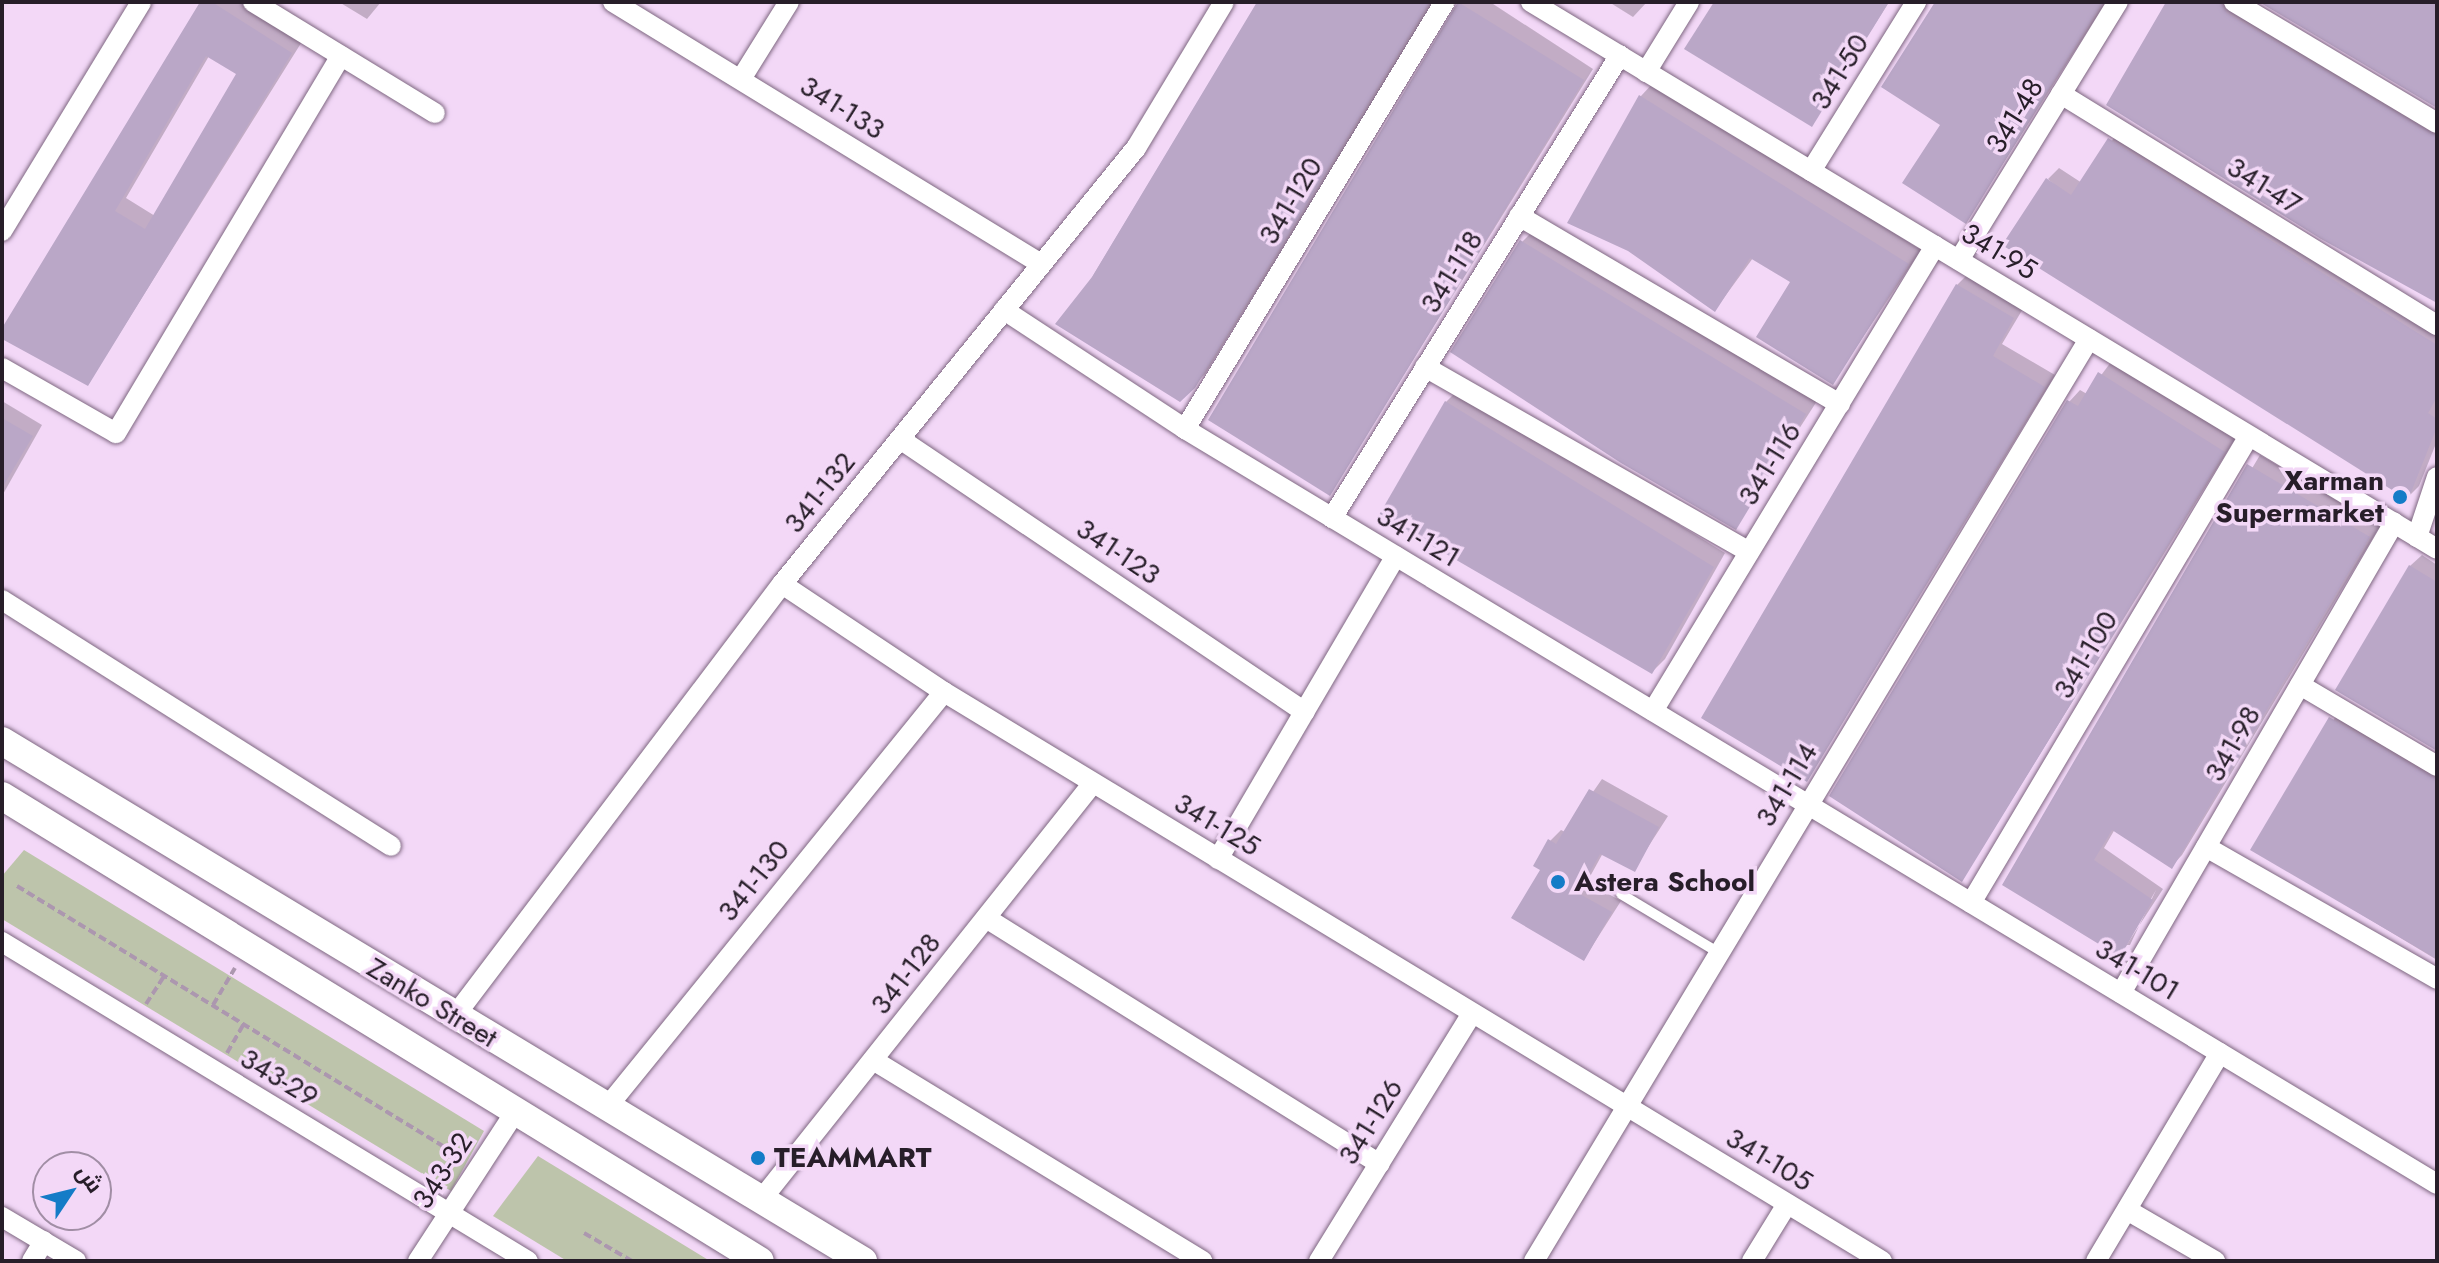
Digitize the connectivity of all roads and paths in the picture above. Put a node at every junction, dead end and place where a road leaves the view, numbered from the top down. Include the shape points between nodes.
1 (141, 2) edge
2 (253, 2) edge
3 (613, 2) edge
4 (789, 2) edge
5 (1224, 2) edge
6 (1445, 2) edge
7 (1531, 2) edge
8 (1689, 2) edge
9 (1916, 2) edge
10 (2118, 2) edge
11 (2234, 2) edge
12 (1620, 55) junction
13 (341, 56) junction
14 (1646, 72) junction
15 (741, 79) junction
16 (2061, 94) junction
17 (435, 113) dead end
18 (2437, 123) edge
19 (1811, 171) junction
20 (1519, 216) junction
21 (5, 220) edge
22 (1935, 246) junction
23 (1959, 260) junction
24 (1041, 264) junction
25 (1004, 310) junction
26 (2437, 325) edge
27 (2089, 339) junction
28 (1425, 367) junction
29 (2, 368) edge
30 (1840, 404) junction
31 (1185, 429) junction
32 (2249, 436) junction
33 (900, 439) junction
34 (2437, 477) edge
35 (1332, 518) junction
36 (2394, 523) junction
37 (2417, 537) junction
38 (2437, 549) edge
39 (1749, 552) junction
40 (1396, 556) junction
41 (782, 584) junction
42 (2, 600) edge
43 (2300, 685) junction
44 (944, 692) junction
45 (1653, 711) junction
46 (1304, 712) junction
47 (2, 741) edge
48 (2437, 766) edge
49 (1093, 783) junction
50 (3, 799) edge
51 (1808, 805) junction
52 (391, 846) dead end
53 (2206, 847) junction
54 (1218, 859) junction
55 (17, 886) dead end
56 (1621, 894) dead end
57 (1971, 903) junction
58 (986, 918) junction
59 (2, 942) edge
60 (1719, 953) junction
61 (235, 968) dead end
62 (164, 976) junction
63 (2437, 979) edge
64 (2121, 993) junction
65 (213, 1005) junction
66 (145, 1006) dead end
67 (1472, 1013) junction
68 (454, 1017) junction
69 (244, 1024) junction
70 (2220, 1053) junction
71 (226, 1055) dead end
72 (873, 1060) junction
73 (608, 1106) junction
74 (1627, 1107) junction
75 (515, 1112) junction
76 (461, 1157) dead end
77 (1379, 1164) junction
78 (2437, 1184) edge
79 (761, 1200) junction
80 (1787, 1204) junction
81 (2127, 1210) junction
82 (449, 1213) junction
83 (2, 1217) edge
84 (584, 1233) dead end
85 (44, 1241) junction
86 (32, 1261) edge
87 (76, 1261) edge
88 (418, 1261) edge
89 (528, 1261) edge
90 (632, 1261) edge
91 (760, 1261) edge
92 (863, 1261) edge
93 (1202, 1261) edge
94 (1319, 1261) edge
95 (1534, 1261) edge
96 (1752, 1261) edge
97 (1882, 1261) edge
98 (2096, 1261) edge
99 (2215, 1261) edge

1 - 21 street
2 - 13 street
3 - 15 street, 341-133
4 - 15 street
5 - 24 street, 341-132 via 1136,148
6 - 31 street, 341-120
7 - 12 street, 341-95
8 - 14 street
9 - 19 street, 341-50
10 - 16 street, 341-48
11 - 18 street
12 - 14 street, 341-95
12 - 20 street, 341-118
13 - 17 street
13 - 29 street via 116,433
14 - 19 street, 341-95
15 - 24 street, 341-133
16 - 23 street, 341-48
16 - 26 street, 341-47
19 - 22 street, 341-95
20 - 28 street, 341-118
20 - 30 street
22 - 23 street, 341-95
22 - 30 street, 341-116
23 - 27 street, 341-95
24 - 25 street, 341-132
25 - 31 street, 341-121
25 - 33 street, 341-132
27 - 32 street, 341-95
27 - 51 street, 341-114
28 - 35 street, 341-118
28 - 39 street
30 - 39 street, 341-116
31 - 35 street, 341-121
32 - 36 street, 341-95
32 - 57 street, 341-100
33 - 41 street, 341-132
33 - 46 street, 341-123
34 - 37 street
35 - 40 street, 341-121
36 - 37 street, 341-95
36 - 43 street, 341-98
37 - 38 street, 341-95
39 - 45 street, 341-116
40 - 45 street, 341-121
40 - 46 street
41 - 44 street, 341-125
41 - 68 street, 341-132
42 - 52 street
43 - 48 street
43 - 53 street, 341-98
44 - 49 street, 341-125
44 - 73 street, 341-130
45 - 51 street, 341-121
46 - 54 street
47 - 68 main road, Zanko Street
49 - 54 street, 341-125
49 - 58 street, 341-128
50 - 75 main road, Zanko Street
51 - 57 street, 341-101
51 - 60 street, 341-114
53 - 63 street
53 - 64 street, 341-98
54 - 67 street, 341-125
55 - 62 path
56 - 60 lane
57 - 64 street, 341-101
58 - 72 street, 341-128
58 - 77 street
59 - 82 street, 343-29
60 - 74 street, 341-114
61 - 65 path
62 - 65 path
62 - 66 path
64 - 70 street, 341-101
65 - 69 path
67 - 74 street, 341-125
67 - 77 street, 341-126
68 - 73 main road, Zanko Street
69 - 71 path
69 - 76 path
70 - 78 street, 341-101
70 - 81 street
72 - 79 street, 341-128
72 - 93 street
73 - 79 main road, Zanko Street
74 - 80 street, 341-105
74 - 95 street, 341-114
75 - 82 street, 343-32
75 - 91 main road, Zanko Street
77 - 94 street, 341-126
79 - 92 main road, Zanko Street
80 - 96 street
80 - 97 street, 341-105
81 - 98 street
81 - 99 street
82 - 88 street, 343-32
82 - 89 street, 343-29
83 - 85 street
84 - 90 path
85 - 86 street
85 - 87 street

